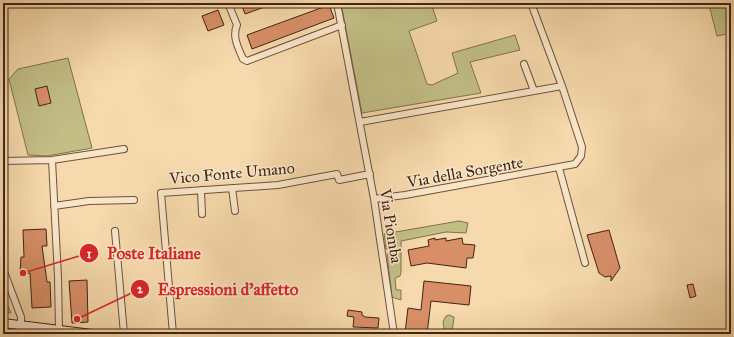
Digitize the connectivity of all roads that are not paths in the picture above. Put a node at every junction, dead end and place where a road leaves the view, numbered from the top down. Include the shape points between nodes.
1 (228, 3) edge
2 (337, 3) edge
3 (531, 3) edge
4 (342, 25) junction
5 (524, 64) dead end
6 (562, 86) junction
7 (534, 91) junction
8 (360, 122) junction
9 (124, 149) dead end
10 (52, 160) junction
11 (3, 161) edge
12 (559, 168) junction
13 (370, 174) junction
14 (232, 188) junction
15 (201, 190) junction
16 (374, 199) junction
17 (134, 200) dead end
18 (54, 206) junction
19 (234, 211) dead end
20 (202, 214) dead end
21 (115, 231) dead end
22 (585, 263) dead end
23 (3, 269) edge
24 (3, 323) edge
25 (21, 325) junction
26 (59, 330) junction
27 (87, 334) edge
28 (124, 334) edge
29 (173, 334) edge
30 (394, 334) edge

1 - 4 street via 237,25 235,41 242,59 247,61
2 - 4 street, Via Piomba
3 - 6 street, Via della Sorgente
4 - 8 street, Via Piomba
5 - 7 street
6 - 7 street
6 - 12 street, Via della Sorgente via 582,147 581,156 575,164
7 - 8 street
8 - 13 street, Via Piomba
9 - 10 street
10 - 11 street
10 - 18 street
12 - 16 street, Via della Sorgente
12 - 22 street
13 - 14 street, Vico Fonte Umano via 339,180 337,174 278,185
13 - 16 street, Via Piomba
14 - 15 street, Vico Fonte Umano
14 - 19 street
15 - 20 street
15 - 29 street, Vico Fonte Umano via 161,193
16 - 30 street, Via Piomba
17 - 18 street via 89,201
18 - 26 street
21 - 28 street
23 - 25 street via 21,317
24 - 25 main road
25 - 26 main road
26 - 27 main road

